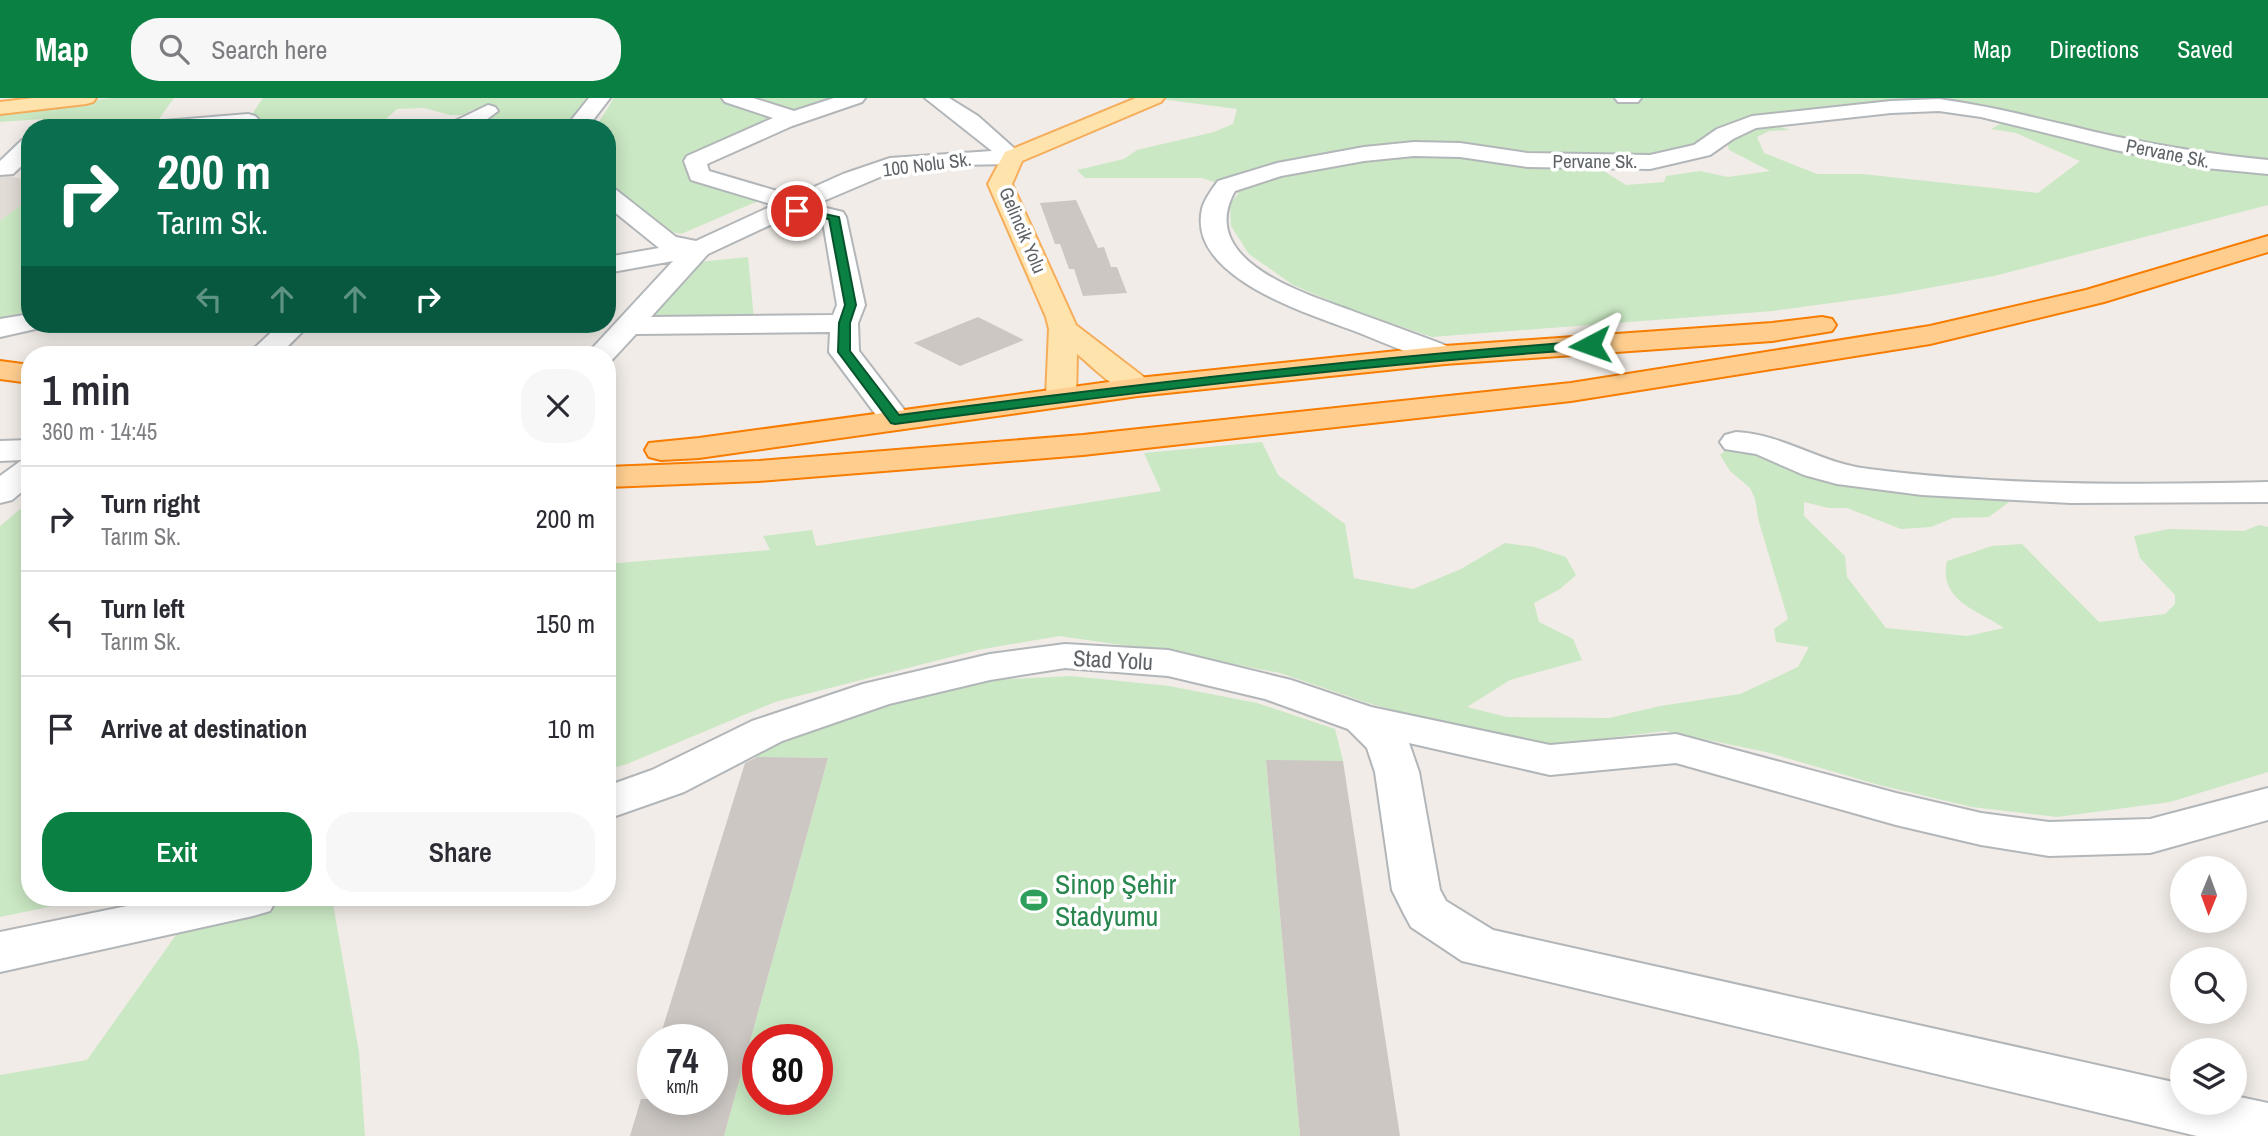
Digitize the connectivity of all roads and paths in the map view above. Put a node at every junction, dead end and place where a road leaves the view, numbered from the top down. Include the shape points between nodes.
1 (86, 98) edge
2 (600, 98) edge
3 (732, 98) edge
4 (855, 98) edge
5 (935, 98) edge
6 (1153, 98) edge
7 (1625, 98) edge
8 (1632, 98) edge
9 (186, 107) dead end
10 (0, 108) edge
11 (488, 111) dead end
12 (795, 118) junction
13 (171, 119) edge
14 (474, 119) edge
15 (583, 119) edge
16 (21, 143) edge
17 (1013, 157) junction
18 (2268, 167) edge
19 (21, 168) edge
20 (3, 169) edge
21 (616, 202) edge
22 (788, 207) junction
23 (616, 223) edge
24 (643, 224) junction
25 (2268, 226) edge
26 (2268, 244) edge
27 (699, 249) junction
28 (616, 263) edge
29 (844, 323) junction
30 (21, 324) edge
31 (628, 326) junction
32 (0, 328) edge
33 (1063, 329) junction
34 (286, 333) edge
35 (272, 346) edge
36 (609, 346) edge
37 (1445, 355) junction
38 (0, 370) edge
39 (21, 373) edge
40 (1138, 387) junction
41 (1061, 397) junction
42 (895, 420) junction
43 (1159, 438) junction
44 (1736, 442) dead end
45 (1083, 445) junction
46 (21, 451) edge
47 (0, 452) edge
48 (616, 452) edge
49 (21, 476) edge
50 (616, 477) edge
51 (2268, 492) edge
52 (0, 493) edge
53 (1363, 719) junction
54 (616, 800) edge
55 (2268, 804) edge
56 (216, 906) edge
57 (0, 952) edge
58 (2268, 1128) edge

1 - 10 main road
2 - 15 street
3 - 12 street
4 - 12 street
5 - 17 street
6 - 17 main road, Gelincik Yolu
7 - 8 street
9 - 13 street
11 - 14 street
12 - 22 street via 695,162 699,175
16 - 20 street
17 - 22 street, 100 Nolu Sk. via 890,165
17 - 33 main road, Gelincik Yolu via 1000,184
18 - 37 street, Pervane Sk. via 2193,158 1939,105 1752,122 1702,150 1650,162 1527,160 1414,149 1277,170 1226,186 1214,209 1214,226 1227,251 1253,277 1277,292
19 - 20 street
21 - 24 street
22 - 27 street, 100 Nolu Sk.
22 - 29 street via 834,217 851,305
23 - 24 street
24 - 27 street via 668,243
25 - 37 highway via 1925,310 1772,332
26 - 43 highway via 2094,296 1930,335 1572,392
27 - 28 street, 100 Nolu Sk.
27 - 31 street
29 - 31 street
29 - 42 street via 844,352
30 - 32 street
31 - 36 street
33 - 40 main road
33 - 41 main road
34 - 35 street
37 - 40 highway
38 - 39 highway
40 - 41 highway
40 - 43 highway via 1159,395 1171,416
41 - 42 highway
41 - 45 highway via 1049,408 1051,427 1063,440
42 - 48 highway via 699,448
43 - 45 highway
44 - 51 street via 1756,442 1817,469 1871,480 2154,496
45 - 50 highway via 759,471
46 - 47 street
49 - 52 street
53 - 54 street, Stad Yolu via 1277,690 1168,663 1065,656 990,667 878,694 767,731 668,782
53 - 55 street via 1550,760 1676,748 1896,809 2049,839 2150,835
53 - 58 street, Stad Yolu via 1387,742 1397,772 1416,890 1428,914 1480,947
56 - 57 street

